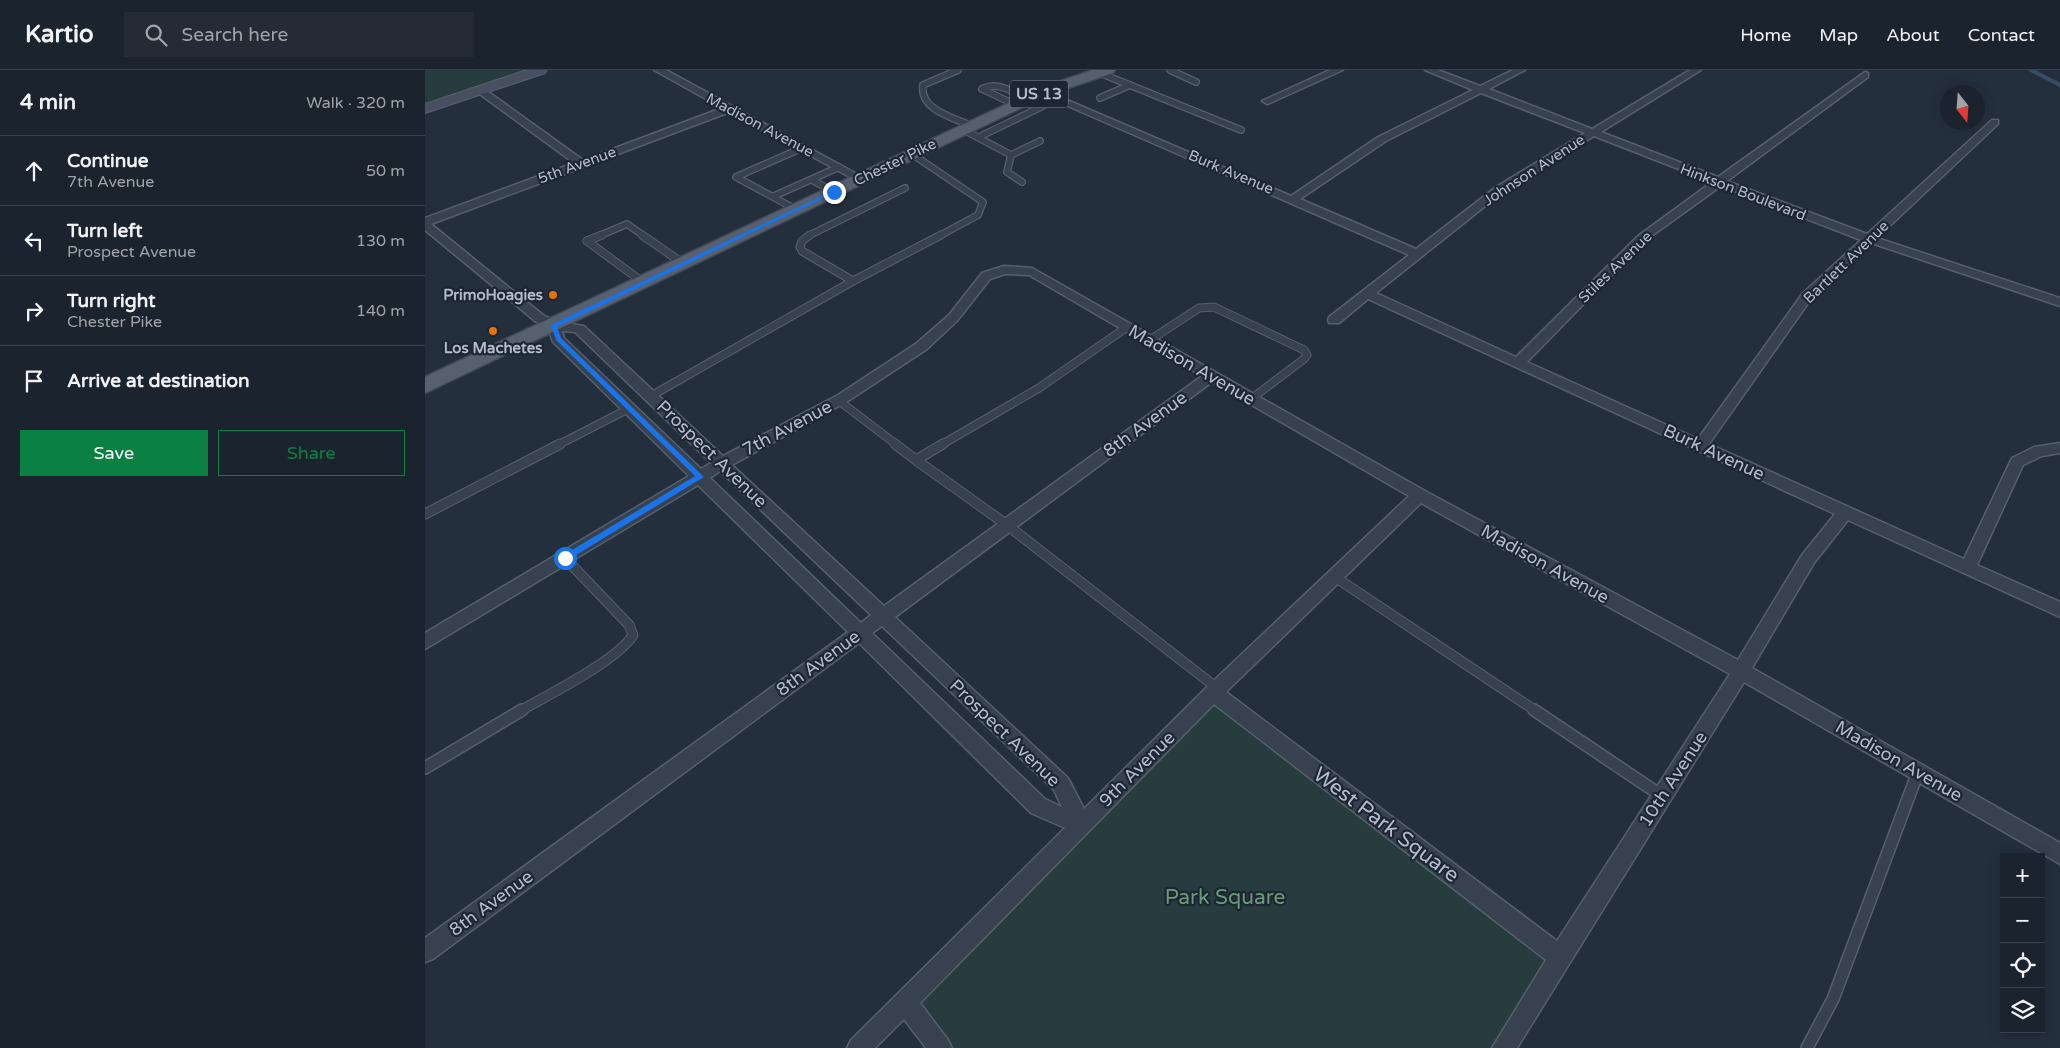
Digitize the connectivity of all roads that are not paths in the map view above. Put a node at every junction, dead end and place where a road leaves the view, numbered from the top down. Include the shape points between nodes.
1 (540, 70) edge
2 (659, 70) edge
3 (958, 70) edge
4 (1169, 70) edge
5 (1338, 70) edge
6 (1430, 70) edge
7 (1520, 70) edge
8 (1696, 70) edge
9 (1104, 71) edge
10 (1865, 76) dead end
11 (1196, 82) dead end
12 (1130, 85) junction
13 (480, 90) junction
14 (1481, 90) junction
15 (1100, 98) dead end
16 (1043, 99) junction
17 (1267, 101) dead end
18 (1022, 105) junction
19 (425, 109) edge
20 (729, 109) junction
21 (991, 116) junction
22 (1995, 122) dead end
23 (1007, 123) junction
24 (1241, 130) dead end
25 (969, 131) junction
26 (1593, 133) junction
27 (1040, 141) dead end
28 (802, 148) junction
29 (912, 154) junction
30 (1011, 155) junction
31 (581, 164) junction
32 (839, 168) junction
33 (861, 179) junction
34 (812, 180) junction
35 (1022, 182) dead end
36 (1718, 183) junction
37 (905, 188) dead end
38 (834, 192) junction
39 (774, 196) junction
40 (1293, 199) junction
41 (797, 210) junction
42 (425, 223) edge
43 (1869, 239) junction
44 (1417, 254) junction
45 (684, 264) junction
46 (1032, 272) joint
47 (853, 281) junction
48 (644, 283) junction
49 (1367, 294) junction
50 (2060, 302) edge
51 (1334, 320) dead end
52 (554, 326) junction
53 (1127, 328) junction
54 (1150, 340) junction
55 (1519, 363) junction
56 (1211, 376) junction
57 (425, 386) edge
58 (651, 396) junction
59 (1251, 399) junction
60 (838, 400) junction
61 (630, 408) junction
62 (1700, 446) junction
63 (2060, 448) edge
64 (916, 460) junction
65 (721, 464) junction
66 (700, 477) junction
67 (1420, 495) junction
68 (1845, 512) junction
69 (425, 514) edge
70 (1007, 525) junction
71 (565, 558) junction
72 (1968, 568) junction
73 (1335, 577) junction
74 (2060, 610) edge
75 (883, 616) junction
76 (860, 632) junction
77 (425, 642) edge
78 (1741, 671) junction
79 (1215, 691) junction
80 (425, 768) edge
81 (1918, 772) junction
82 (1662, 796) junction
83 (1082, 826) junction
84 (2060, 854) edge
85 (425, 951) edge
86 (1560, 957) junction
87 (906, 1003) junction
88 (859, 1048) edge
89 (939, 1048) edge
90 (1504, 1048) edge
91 (1807, 1048) edge

1 - 13 street
2 - 20 street, Madison Avenue
3 - 25 lane via 923,85 921,90 929,105
4 - 11 lane
5 - 17 street
6 - 14 street, Hinkson Boulevard
7 - 14 street
8 - 26 street, Johnson Avenue
9 - 12 lane
9 - 16 main road, US 13
10 - 36 street, Stiles Avenue
12 - 15 lane
12 - 24 lane
13 - 19 street
13 - 31 street
14 - 26 street, Hinkson Boulevard
14 - 40 street via 1382,139
16 - 18 main road, US 13
16 - 40 street, Burk Avenue
18 - 18 lane via 994,85 982,89
18 - 21 main road, US 13
18 - 23 lane
20 - 28 street, Madison Avenue
20 - 31 street, 5th Avenue
21 - 23 lane
21 - 25 main road, US 13
22 - 43 street, Bartlett Avenue
23 - 25 lane
25 - 29 main road, Chester Pike / US 13
25 - 30 lane
26 - 36 street, Hinkson Boulevard
26 - 44 street, Johnson Avenue via 1499,189
27 - 30 lane
28 - 32 street, Madison Avenue
28 - 39 lane via 736,176
29 - 33 main road, Chester Pike / US 13
29 - 47 lane via 983,202 983,206 978,214
30 - 35 lane via 1007,172
31 - 42 street, 5th Avenue
32 - 33 street, Madison Avenue
32 - 34 lane
33 - 38 main road, Chester Pike / US 13
34 - 38 lane
34 - 39 lane
36 - 43 street, Hinkson Boulevard
36 - 55 street, Stiles Avenue via 1642,238
37 - 47 lane via 802,241 801,251
38 - 41 main road, Chester Pike / US 13
39 - 41 lane
40 - 44 street, Burk Avenue
41 - 45 main road, Chester Pike / US 13
42 - 52 street, Prospect Avenue via 539,318
43 - 50 street, Hinkson Boulevard
43 - 62 street, Bartlett Avenue via 1807,296
44 - 49 street, Johnson Avenue
45 - 48 main road, Chester Pike / US 13
45 - 48 lane via 627,224 587,241
46 - 53 street, Madison Avenue
46 - 60 street, 7th Avenue via 1004,270 986,276 953,318 922,346
47 - 58 lane
48 - 52 main road, Chester Pike / US 13
49 - 51 street, Johnson Avenue
49 - 55 street, Burk Avenue
52 - 57 main road, Chester Pike / US 13
52 - 58 street, Prospect Avenue via 579,329
52 - 61 street, Prospect Avenue via 559,339
53 - 54 street, Madison Avenue
53 - 64 lane via 1039,388
54 - 56 street, Madison Avenue
54 - 59 lane via 1199,308 1214,307 1304,350 1307,355 1304,359
55 - 62 street, Burk Avenue
56 - 59 street, Madison Avenue
56 - 70 street, 8th Avenue
58 - 65 street, Prospect Avenue
59 - 67 street, Madison Avenue
60 - 64 lane
60 - 65 street, 7th Avenue
61 - 66 street, Prospect Avenue
61 - 69 lane
62 - 68 street, Burk Avenue
63 - 72 street via 2039,451 2017,462
64 - 70 lane
65 - 66 street, 7th Avenue
65 - 75 street, Prospect Avenue
66 - 71 street, 7th Avenue
66 - 76 street, Prospect Avenue
67 - 73 street, 9th Avenue
67 - 78 street, Madison Avenue
68 - 72 street, Burk Avenue
68 - 78 street, 10th Avenue via 1808,559
70 - 75 street, 8th Avenue
70 - 79 lane
71 - 77 street, 7th Avenue
71 - 80 lane via 629,625 633,636 604,660
72 - 74 street, Burk Avenue
73 - 79 street, 9th Avenue
73 - 82 lane
75 - 76 street, 8th Avenue
75 - 83 street, Prospect Avenue via 1061,784
76 - 83 street, Prospect Avenue via 1038,806
76 - 85 street, 8th Avenue
78 - 81 street, Madison Avenue
78 - 82 street, 10th Avenue
79 - 83 street, 9th Avenue
79 - 86 street, West Park Square
81 - 84 street, Madison Avenue
81 - 91 lane via 1833,998
82 - 86 street, 10th Avenue
83 - 87 street, 9th Avenue
86 - 90 street, 10th Avenue
87 - 88 street, 9th Avenue
87 - 89 street

